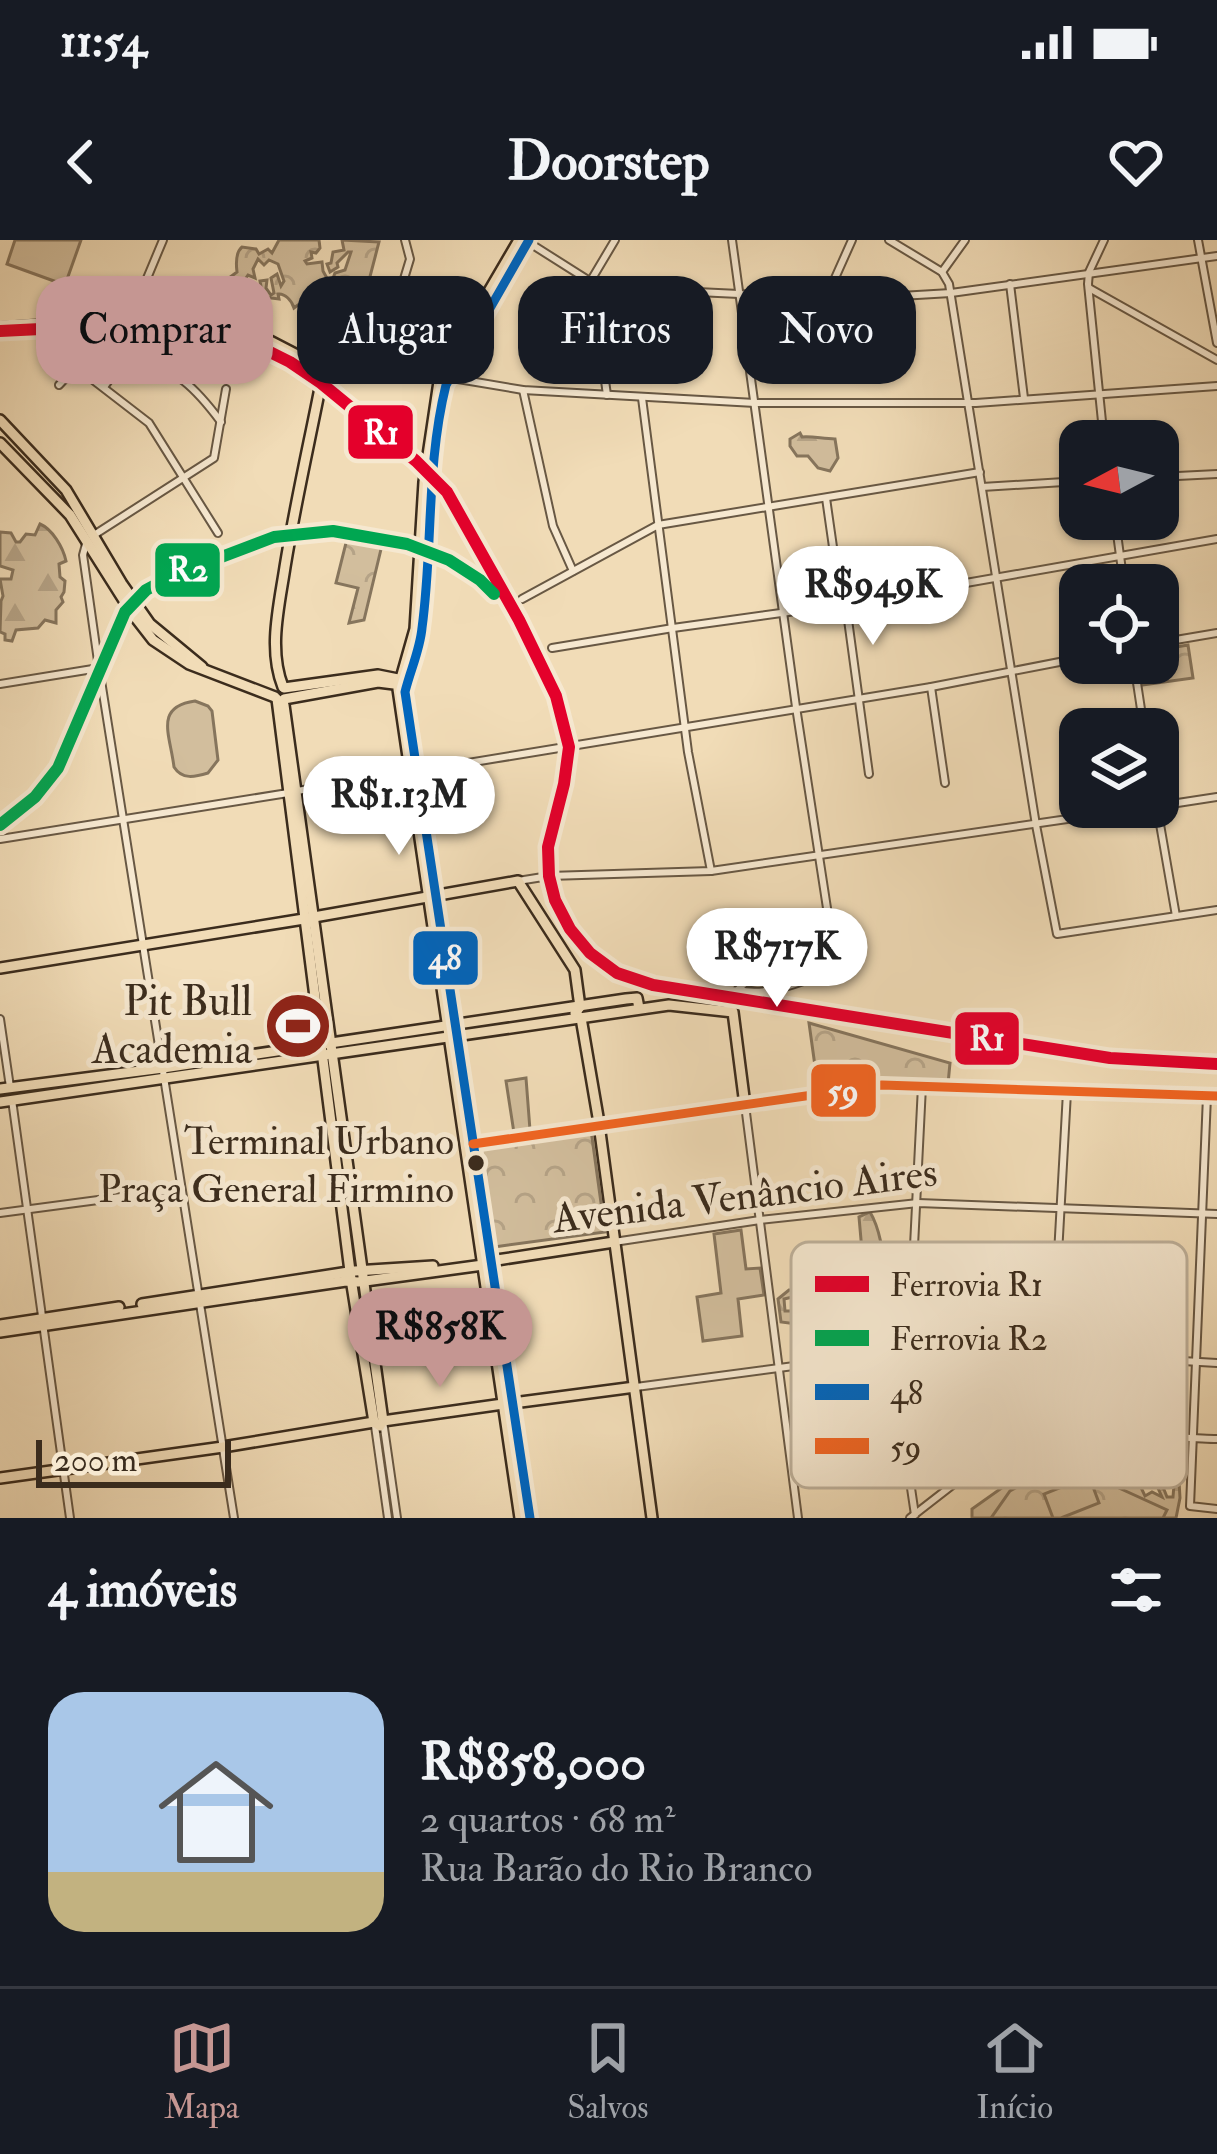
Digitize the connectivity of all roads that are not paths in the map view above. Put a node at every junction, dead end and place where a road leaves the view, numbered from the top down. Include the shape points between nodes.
1 (163, 240) edge
2 (405, 240) edge
3 (615, 240) edge
4 (732, 240) edge
5 (852, 240) edge
6 (889, 240) edge
7 (965, 240) edge
8 (1104, 240) edge
9 (1198, 240) edge
10 (525, 241) edge
11 (1217, 256) edge
12 (1201, 258) junction
13 (942, 272) junction
14 (1089, 272) junction
15 (148, 276) edge
16 (405, 276) edge
17 (579, 276) edge
18 (595, 276) edge
19 (737, 276) edge
20 (836, 276) edge
21 (1010, 284) junction
22 (950, 288) junction
23 (1088, 288) junction
24 (916, 290) edge
25 (494, 293) edge
26 (36, 326) edge
27 (0, 328) edge
28 (1217, 344) edge
29 (1217, 360) edge
30 (321, 384) edge
31 (442, 384) edge
32 (490, 384) edge
33 (605, 384) edge
34 (752, 384) edge
35 (59, 385) dead end
36 (1217, 386) edge
37 (104, 387) junction
38 (226, 389) dead end
39 (524, 390) junction
40 (1097, 394) junction
41 (607, 395) junction
42 (642, 398) junction
43 (1024, 398) junction
44 (755, 403) junction
45 (968, 404) junction
46 (0, 420) edge
47 (1101, 420) edge
48 (221, 422) junction
49 (0, 443) edge
50 (980, 472) junction
51 (1217, 474) edge
52 (1179, 476) edge
53 (184, 478) junction
54 (1059, 482) edge
55 (982, 487) junction
56 (66, 490) junction
57 (56, 498) junction
58 (826, 498) junction
59 (768, 508) junction
60 (658, 525) junction
61 (218, 532) dead end
62 (91, 537) junction
63 (1217, 539) edge
64 (1118, 540) edge
65 (1120, 555) junction
66 (1121, 564) edge
67 (836, 568) dead end
68 (573, 571) junction
69 (996, 576) junction
70 (522, 599) dead end
71 (846, 604) junction
72 (784, 612) junction
73 (673, 628) junction
74 (1217, 633) edge
75 (1179, 640) edge
76 (552, 649) dead end
77 (1059, 662) edge
78 (99, 668) junction
79 (1012, 671) junction
80 (403, 683) junction
81 (0, 684) edge
82 (931, 687) junction
83 (280, 694) junction
84 (859, 698) junction
85 (796, 707) junction
86 (686, 727) junction
87 (412, 773) junction
88 (869, 774) dead end
89 (945, 783) dead end
90 (292, 792) junction
91 (1217, 797) edge
92 (1179, 803) edge
93 (123, 820) junction
94 (1059, 822) edge
95 (1036, 825) junction
96 (1159, 828) edge
97 (0, 839) edge
98 (820, 857) junction
99 (711, 871) junction
100 (518, 881) junction
101 (432, 895) junction
102 (1217, 910) edge
103 (1176, 916) junction
104 (309, 918) junction
105 (767, 928) dead end
106 (143, 946) junction
107 (0, 968) edge
108 (826, 972) junction
109 (774, 976) junction
110 (738, 990) junction
111 (581, 1012) junction
112 (733, 1012) junction
113 (0, 1019) edge
114 (453, 1030) junction
115 (327, 1049) junction
116 (164, 1073) junction
117 (922, 1086) junction
118 (1067, 1092) junction
119 (5, 1095) edge
120 (1212, 1096) edge
121 (745, 1105) junction
122 (599, 1125) junction
123 (473, 1144) junction
124 (182, 1189) junction
125 (917, 1202) junction
126 (1061, 1206) junction
127 (28, 1209) junction
128 (1203, 1213) junction
129 (0, 1214) edge
130 (1217, 1214) edge
131 (760, 1220) junction
132 (914, 1242) edge
133 (1059, 1242) edge
134 (614, 1243) junction
135 (489, 1261) junction
136 (357, 1277) junction
137 (199, 1298) junction
138 (43, 1322) junction
139 (0, 1329) edge
140 (1187, 1361) edge
141 (1195, 1362) junction
142 (1217, 1363) edge
143 (791, 1366) edge
144 (780, 1368) junction
145 (635, 1387) junction
146 (508, 1403) junction
147 (378, 1422) junction
148 (1187, 1439) edge
149 (1191, 1439) junction
150 (1217, 1439) edge
151 (223, 1447) junction
152 (791, 1460) edge
153 (64, 1468) junction
154 (0, 1478) edge
155 (794, 1488) edge
156 (950, 1488) edge
157 (1212, 1512) edge
158 (913, 1517) edge
159 (70, 1518) edge
160 (234, 1518) edge
161 (392, 1518) edge
162 (520, 1518) edge
163 (530, 1518) edge
164 (652, 1518) edge
165 (798, 1518) edge

1 - 15 street
2 - 16 street
3 - 18 street
4 - 19 street
5 - 20 street
6 - 13 street
7 - 13 street
8 - 14 street
9 - 12 street
10 - 17 street
10 - 25 main road
11 - 12 street
12 - 14 street
12 - 28 street
13 - 22 street
14 - 21 street
14 - 23 street
21 - 22 street
21 - 43 street
22 - 24 street
22 - 45 street
23 - 29 street
23 - 40 street
26 - 27 main road
30 - 83 main road via 275,628
31 - 80 main road via 421,600
32 - 39 street
33 - 41 street
34 - 44 street
35 - 37 street via 76,368
36 - 40 street
37 - 48 street via 134,356 183,378
37 - 53 street via 149,423
38 - 48 street
39 - 41 street
39 - 68 street via 553,526
40 - 43 street
40 - 47 street
41 - 42 street
42 - 44 street
42 - 60 street
43 - 45 street
44 - 45 street
44 - 59 street
45 - 50 street
46 - 56 main road
48 - 53 street via 214,458
49 - 57 main road
50 - 55 street
50 - 58 street
51 - 52 street
53 - 61 street
53 - 62 street
54 - 55 street
55 - 69 street
56 - 57 main road
56 - 62 main road
57 - 62 main road
58 - 59 street
58 - 67 street
59 - 60 street
59 - 72 street
60 - 68 street
60 - 73 street
62 - 78 street via 83,555
62 - 83 main road via 135,611 177,658
63 - 65 street
64 - 65 street
65 - 66 street
65 - 69 street
68 - 70 street
69 - 71 street
69 - 79 street
71 - 72 street
71 - 84 street
72 - 73 street
72 - 85 street
73 - 76 street
73 - 86 street
74 - 75 street
77 - 79 street
78 - 81 street
78 - 93 street
79 - 82 street
79 - 95 street
80 - 83 main road
80 - 87 main road
82 - 84 street
82 - 89 street
83 - 90 main road
84 - 85 street
84 - 88 street
85 - 86 street
85 - 98 street
86 - 87 street
86 - 99 street
87 - 90 street
87 - 101 main road
90 - 93 street
90 - 104 main road
91 - 92 street
93 - 97 street
93 - 106 street
94 - 95 street
95 - 98 street
95 - 103 street via 1057,934
96 - 103 street
98 - 99 street
98 - 108 street via 835,960
99 - 100 street
100 - 101 main road
100 - 111 main road via 575,970
101 - 104 main road
101 - 114 main road
102 - 103 street
104 - 106 main road
104 - 115 main road
105 - 109 street
106 - 107 main road
106 - 116 street
108 - 109 street
108 - 110 street via 788,986
109 - 110 street
110 - 112 street
111 - 112 main road via 669,1005
111 - 114 main road
111 - 122 main road
112 - 121 main road
113 - 119 street
114 - 115 main road
114 - 123 main road
114 - 135 main road
115 - 116 main road
115 - 136 main road
116 - 119 main road
116 - 124 street
117 - 118 main road
117 - 121 main road
117 - 125 street
118 - 120 main road
118 - 126 street
119 - 127 street
120 - 128 street
121 - 122 main road
121 - 131 street
122 - 123 main road
122 - 134 main road
123 - 135 main road
124 - 127 street
124 - 137 street
125 - 126 street, Avenida Venâncio Aires
125 - 131 street, Avenida Venâncio Aires
125 - 132 street
126 - 128 street, Avenida Venâncio Aires
126 - 133 street
127 - 129 street
127 - 138 street
128 - 130 street, Avenida Venâncio Aires
128 - 141 street
131 - 134 street, Avenida Venâncio Aires
131 - 144 street
134 - 135 main road, Avenida Venâncio Aires
134 - 145 main road
135 - 136 main road, Avenida Venâncio Aires
135 - 146 main road
136 - 137 main road, Avenida Venâncio Aires
136 - 147 main road
137 - 138 main road, Avenida Venâncio Aires
137 - 151 street
138 - 139 main road, Avenida Venâncio Aires
138 - 153 street
140 - 141 street
141 - 142 street
141 - 149 street
143 - 144 street
144 - 145 street
144 - 152 street
145 - 146 main road
145 - 164 main road
146 - 147 main road
146 - 162 main road
146 - 163 main road
147 - 151 main road
147 - 161 street
148 - 149 street
149 - 150 street
149 - 157 street via 1190,1507
151 - 153 main road
151 - 160 street
153 - 154 main road
153 - 159 street
155 - 165 street
156 - 158 street

